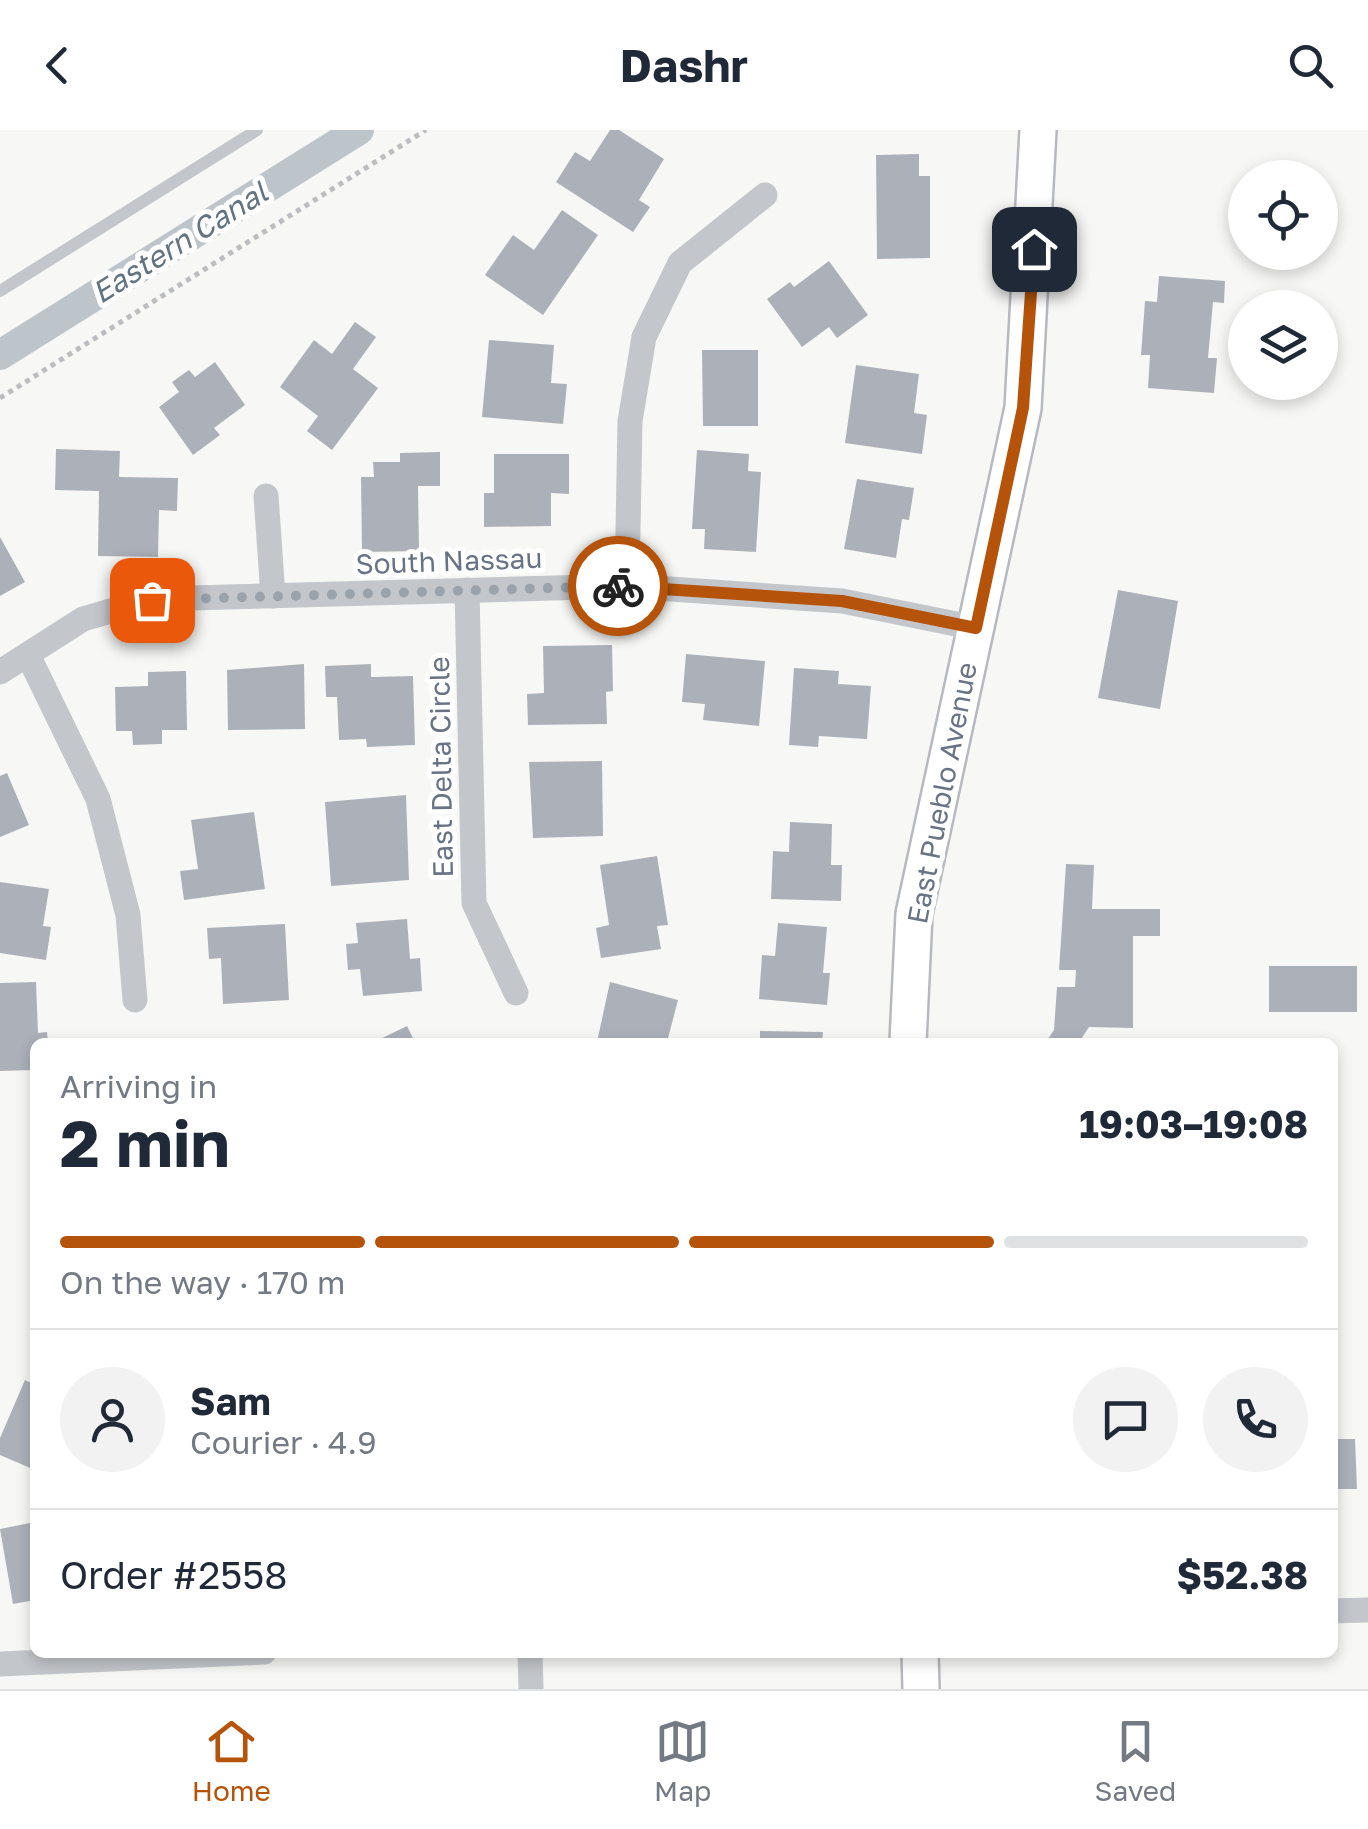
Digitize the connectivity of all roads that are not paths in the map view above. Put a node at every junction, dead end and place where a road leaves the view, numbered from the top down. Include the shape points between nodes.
1 (257, 130) edge
2 (1038, 130) edge
3 (765, 195) dead end
4 (0, 291) edge
5 (266, 496) dead end
6 (628, 586) junction
7 (467, 590) junction
8 (273, 596) junction
9 (976, 628) junction
10 (28, 654) junction
11 (0, 672) edge
12 (516, 993) dead end
13 (136, 1000) dead end
14 (908, 1038) edge
15 (1368, 1610) edge
16 (1338, 1611) edge
17 (105, 1658) edge
18 (530, 1658) edge
19 (920, 1658) edge
20 (0, 1664) edge
21 (531, 1689) edge
22 (921, 1689) edge

1 - 4 lane
2 - 9 street, East Pueblo Avenue via 1023,408
3 - 6 street via 680,264 644,336 630,421
5 - 8 street
6 - 7 street, South Nassau
6 - 9 street, South Nassau via 842,601
7 - 8 street, South Nassau
7 - 12 street, East Delta Circle via 474,903
8 - 10 street, South Nassau via 152,600 84,619
9 - 14 street, East Pueblo Avenue via 914,914
10 - 11 street, South Nassau
10 - 13 street via 98,799 128,915
15 - 16 street
17 - 20 street
18 - 21 street
19 - 22 street

